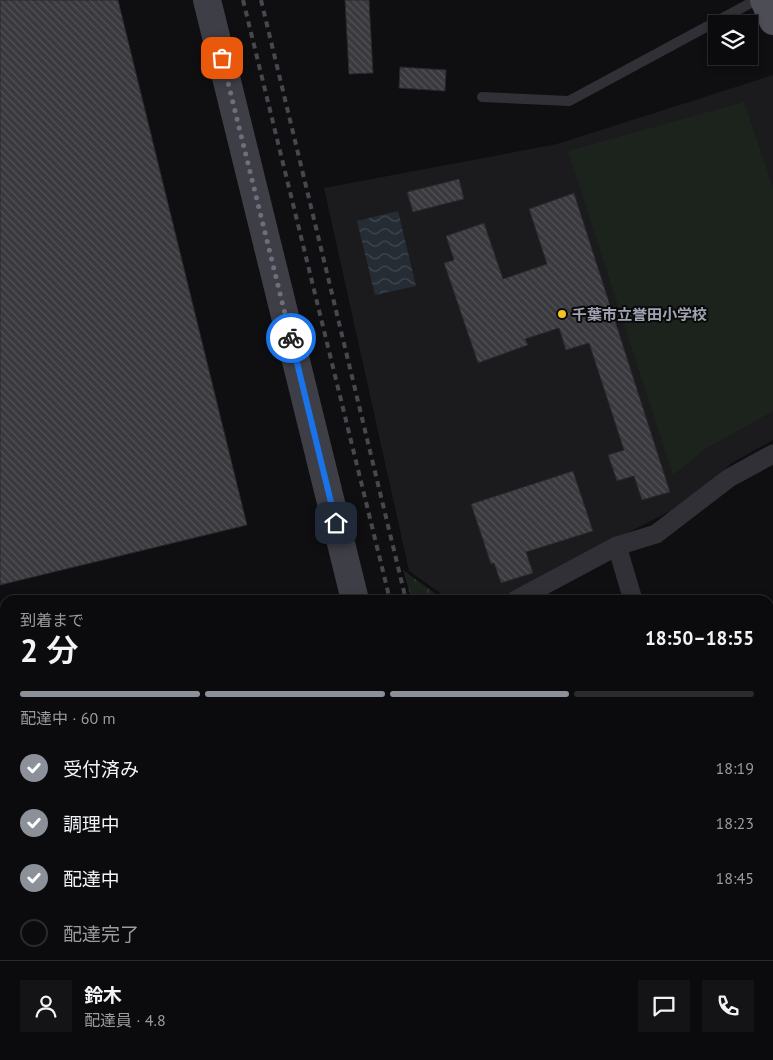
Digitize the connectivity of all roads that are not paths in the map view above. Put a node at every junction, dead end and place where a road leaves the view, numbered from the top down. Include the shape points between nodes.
1 (207, 0) edge
2 (756, 0) edge
3 (764, 0) edge
4 (773, 21) edge
5 (482, 97) dead end
6 (773, 454) edge
7 (617, 546) junction
8 (354, 595) edge
9 (525, 595) edge
10 (632, 595) edge

1 - 8 street
2 - 5 lane via 569,101
3 - 4 main road
6 - 7 street via 729,478 656,534
7 - 9 street
7 - 10 street

